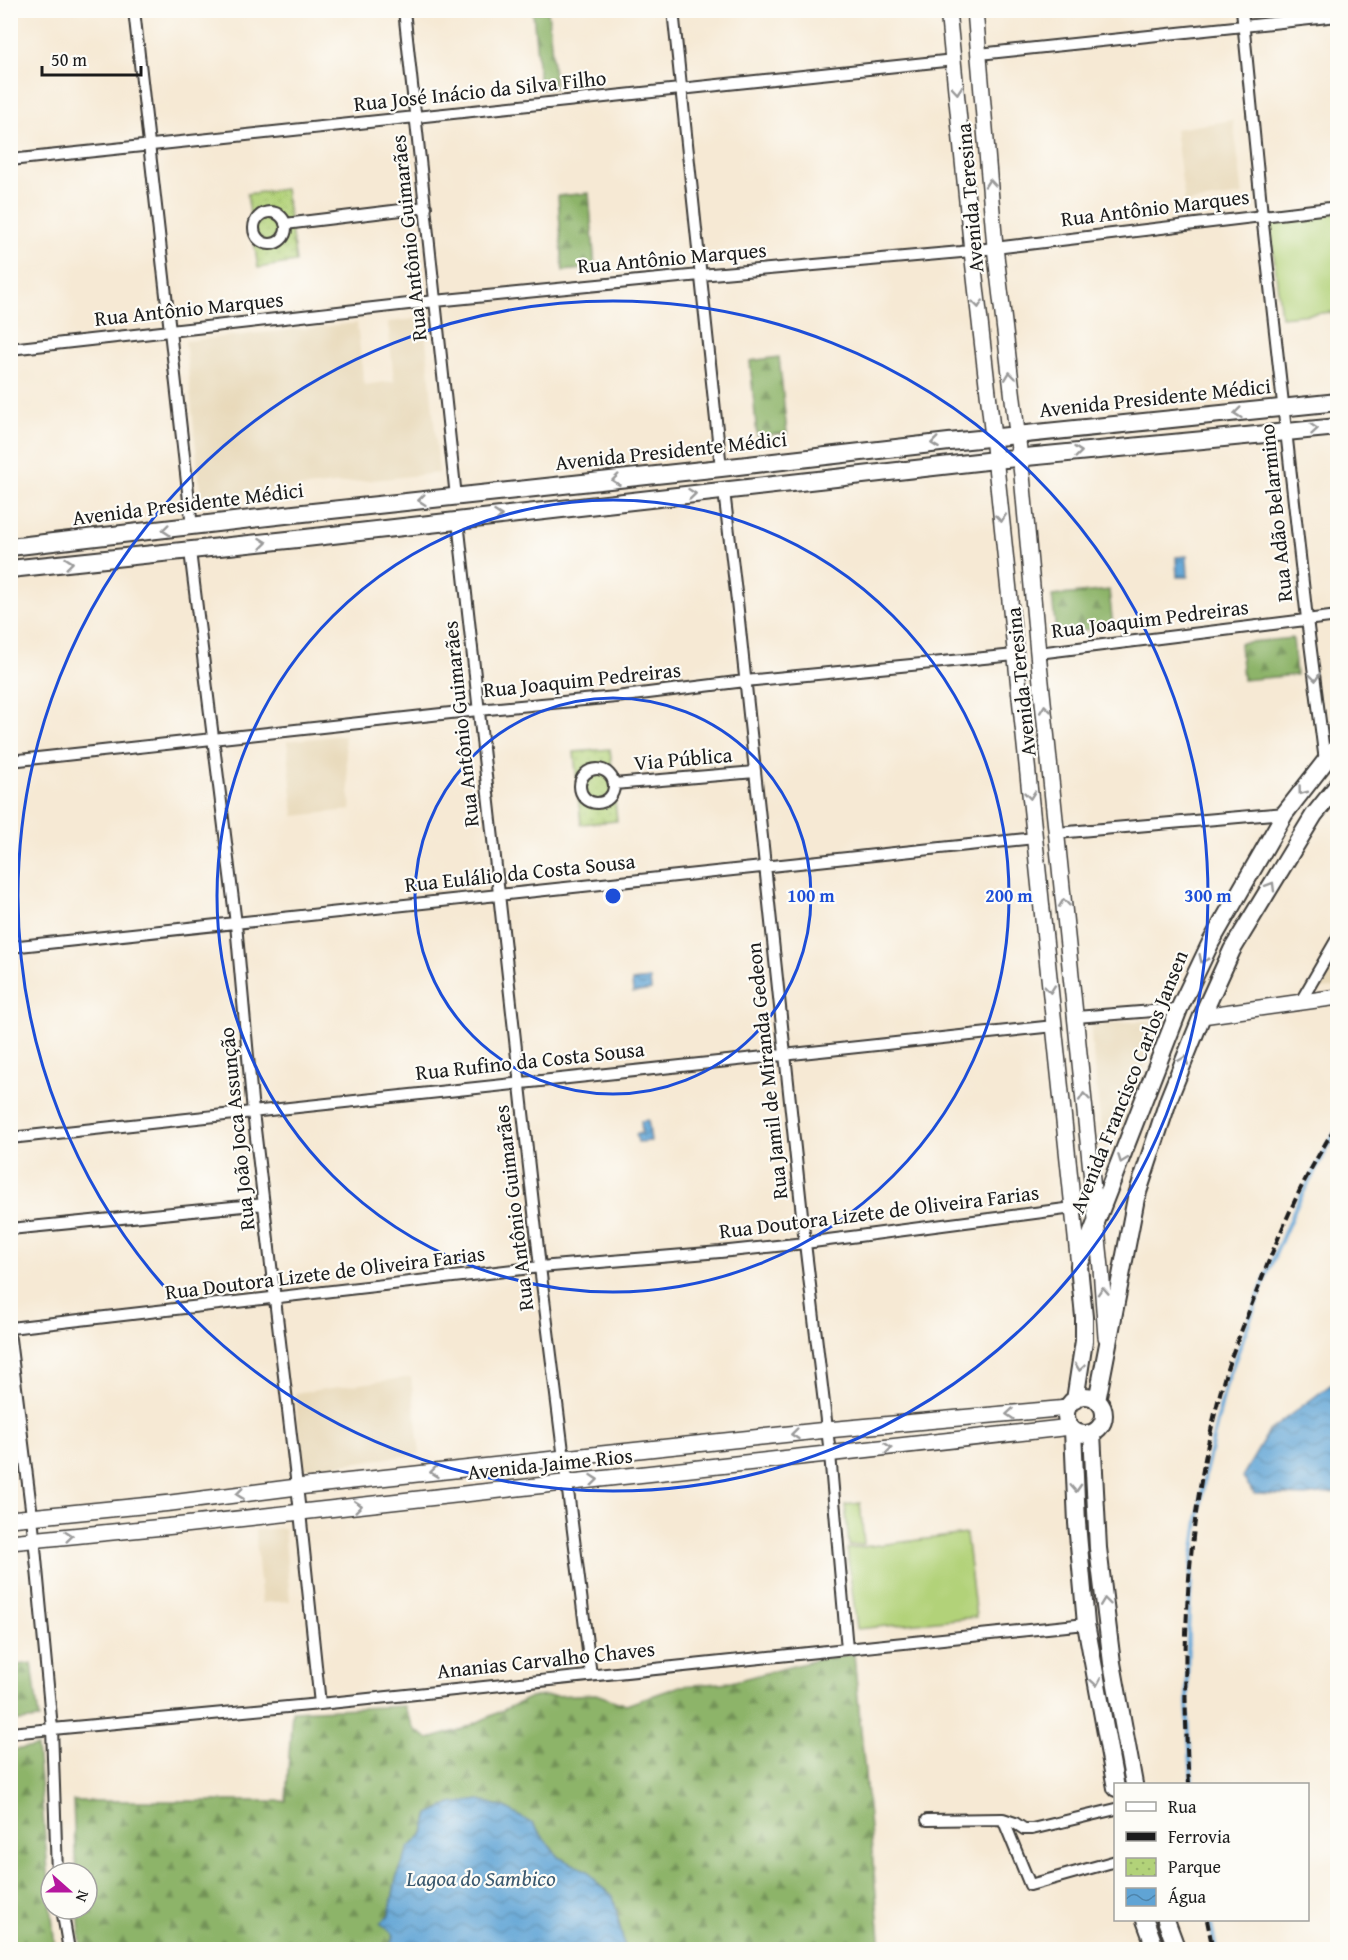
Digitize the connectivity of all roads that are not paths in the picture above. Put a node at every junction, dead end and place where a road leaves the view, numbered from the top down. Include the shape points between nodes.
1 (134, 10) edge
2 (404, 10) edge
3 (673, 10) edge
4 (948, 10) edge
5 (975, 10) edge
6 (1242, 10) edge
7 (1338, 16) edge
8 (1244, 26) junction
9 (979, 54) junction
10 (954, 60) junction
11 (681, 89) junction
12 (416, 117) junction
13 (149, 146) junction
14 (10, 160) edge
15 (426, 207) junction
16 (1338, 207) edge
17 (1262, 215) junction
18 (285, 224) dead end
19 (995, 247) junction
20 (972, 251) junction
21 (700, 275) junction
22 (435, 301) junction
23 (170, 331) junction
24 (10, 349) edge
25 (1338, 402) edge
26 (1284, 408) junction
27 (1338, 427) edge
28 (1287, 431) junction
29 (1017, 435) junction
30 (993, 437) junction
31 (848, 454) junction
32 (1020, 457) junction
33 (995, 460) junction
34 (721, 468) junction
35 (850, 476) junction
36 (724, 491) junction
37 (456, 497) junction
38 (294, 514) junction
39 (458, 521) junction
40 (192, 527) junction
41 (297, 539) junction
42 (10, 547) edge
43 (190, 551) junction
44 (10, 569) edge
45 (1338, 616) edge
46 (1307, 619) junction
47 (1038, 653) junction
48 (1015, 655) junction
49 (745, 681) junction
50 (478, 710) junction
51 (213, 739) junction
52 (1338, 745) edge
53 (10, 761) edge
54 (1325, 761) junction
55 (1051, 763) junction
56 (1027, 766) junction
57 (755, 772) junction
58 (614, 784) dead end
59 (1338, 785) edge
60 (1330, 802) edge
61 (1286, 813) junction
62 (1057, 833) junction
63 (1035, 838) junction
64 (766, 867) junction
65 (499, 895) junction
66 (236, 924) junction
67 (1338, 937) edge
68 (10, 947) edge
69 (1069, 953) junction
70 (1047, 956) junction
71 (1338, 997) edge
72 (1301, 1001) junction
73 (1179, 1009) junction
74 (1202, 1016) junction
75 (1076, 1017) junction
76 (1054, 1026) junction
77 (786, 1053) junction
78 (519, 1083) junction
79 (1148, 1090) junction
80 (1169, 1098) junction
81 (253, 1113) junction
82 (10, 1138) edge
83 (264, 1204) junction
84 (1073, 1208) junction
85 (1097, 1223) junction
86 (10, 1229) edge
87 (805, 1243) junction
88 (1079, 1266) junction
89 (540, 1267) junction
90 (274, 1299) junction
91 (10, 1328) edge
92 (10, 1339) edge
93 (1107, 1349) junction
94 (1097, 1401) junction
95 (1072, 1404) junction
96 (1072, 1428) junction
97 (827, 1430) junction
98 (1092, 1433) junction
99 (830, 1454) junction
100 (564, 1458) junction
101 (568, 1483) junction
102 (297, 1487) junction
103 (171, 1503) junction
104 (300, 1512) junction
105 (32, 1516) junction
106 (10, 1519) edge
107 (174, 1526) junction
108 (33, 1539) junction
109 (10, 1542) edge
110 (1086, 1624) junction
111 (847, 1649) junction
112 (591, 1675) junction
113 (320, 1704) junction
114 (52, 1728) junction
115 (10, 1733) edge
116 (1115, 1783) edge
117 (1134, 1783) edge
118 (1114, 1809) edge
119 (1003, 1819) junction
120 (927, 1820) dead end
121 (57, 1861) edge
122 (1114, 1862) edge
123 (64, 1921) edge
124 (1145, 1921) edge
125 (1166, 1921) edge
126 (69, 1950) edge
127 (1156, 1950) edge
128 (1177, 1950) edge

1 - 13 street
2 - 12 street, Rua Antônio Guimarães
3 - 11 street
4 - 10 main road, Avenida Teresina
5 - 9 main road, Avenida Teresina
6 - 8 street, Rua Adão Belarmino
7 - 8 street
8 - 9 street
8 - 17 street, Rua Adão Belarmino
19 -> 9 main road, Avenida Teresina
10 - 11 street, Rua José Inácio da Silva Filho
10 -> 20 main road, Avenida Teresina
11 - 12 street, Rua José Inácio da Silva Filho
11 - 21 street
12 - 13 street, Rua José Inácio da Silva Filho
12 - 15 street, Rua Antônio Guimarães
13 - 14 street, Rua José Inácio da Silva Filho
13 - 23 street
15 - 18 street
15 - 22 street, Rua Antônio Guimarães
16 - 17 street, Rua Antônio Marques
17 - 19 street, Rua Antônio Marques
17 - 26 street, Rua Adão Belarmino
19 - 20 street, Rua Antônio Marques
29 -> 19 main road, Avenida Teresina
20 - 21 street, Rua Antônio Marques
20 -> 30 main road, Avenida Teresina
21 - 22 street, Rua Antônio Marques
21 - 34 street
22 - 23 street, Rua Antônio Marques
22 - 37 street, Rua Antônio Guimarães
23 - 24 street, Rua Antônio Marques
23 - 40 street
25 - 26 main road, Avenida Presidente Médici
26 - 28 street, Rua Adão Belarmino
26 -> 29 main road, Avenida Presidente Médici
28 -> 27 main road
32 -> 28 main road
28 - 46 street, Rua Adão Belarmino
29 - 30 main road, Avenida Presidente Médici
29 - 32 main road, Avenida Teresina
30 -> 31 main road, Avenida Presidente Médici
30 - 33 main road, Avenida Teresina
31 - 34 main road, Avenida Presidente Médici
31 - 35 main road
32 - 33 main road
32 - 47 main road, Avenida Teresina
33 - 35 main road
33 -> 48 main road, Avenida Teresina
34 -> 37 main road, Avenida Presidente Médici
35 - 36 main road
39 -> 36 main road
36 - 49 street, Rua Jamil de Miranda Gedeon
37 -> 38 main road, Avenida Presidente Médici
38 - 40 main road, Avenida Presidente Médici
38 - 41 main road
39 - 41 main road
39 - 50 street, Rua Antônio Guimarães
40 -> 42 main road, Avenida Presidente Médici
43 -> 41 main road
44 -> 43 main road
43 - 51 street, Rua João Joca Assunção
45 - 46 street, Rua Joaquim Pedreiras
46 - 47 street, Rua Joaquim Pedreiras
46 -> 54 street, Rua Adão Belarmino
55 -> 47 main road, Avenida Teresina
48 - 49 street, Rua Joaquim Pedreiras
48 - 56 main road, Avenida Teresina
49 - 50 street, Rua Joaquim Pedreiras
49 - 57 street, Rua Jamil de Miranda Gedeon
50 - 51 street, Rua Joaquim Pedreiras
50 - 65 street, Rua Antônio Guimarães
51 - 53 street, Rua Joaquim Pedreiras
51 - 66 street, Rua João Joca Assunção
52 - 54 main road, Avenida Francisco Carlos Jansen
54 -> 61 main road, Avenida Francisco Carlos Jansen
55 - 56 main road
55 - 62 main road, Avenida Teresina
56 -> 63 main road, Avenida Teresina
57 - 58 street, Via Pública
57 - 64 street, Rua Jamil de Miranda Gedeon
59 - 60 main road, Avenida Francisco Carlos Jansen
74 -> 60 main road, Avenida Francisco Carlos Jansen via 1232,950 1314,814
61 - 62 street
61 -> 73 main road, Avenida Francisco Carlos Jansen via 1211,942
69 -> 62 main road, Avenida Teresina
63 - 64 street, Rua Eulálio da Costa Sousa
63 - 70 main road, Avenida Teresina
64 - 65 street, Rua Eulálio da Costa Sousa
64 - 77 street, Rua Jamil de Miranda Gedeon
65 - 66 street, Rua Eulálio da Costa Sousa
65 - 78 street, Rua Antônio Guimarães
66 - 68 street, Rua Eulálio da Costa Sousa
66 - 81 street, Rua João Joca Assunção
67 - 72 street
69 - 70 main road
69 - 75 main road, Avenida Teresina
70 -> 76 main road, Avenida Teresina
71 - 72 main road
72 - 74 main road
73 - 75 street
73 - 79 main road, Avenida Francisco Carlos Jansen
80 -> 74 main road, Avenida Francisco Carlos Jansen
85 -> 75 main road, Avenida Teresina
76 - 77 street, Rua Rufino da Costa Sousa
76 - 84 main road, Avenida Teresina
77 - 78 street, Rua Rufino da Costa Sousa
77 - 87 street, Rua Jamil de Miranda Gedeon
78 - 81 street, Rua Rufino da Costa Sousa
78 - 89 street, Rua Antônio Guimarães
79 - 80 main road
79 -> 85 main road, Avenida Francisco Carlos Jansen
80 - 93 main road, Avenida Francisco Carlos Jansen via 1136,1198
81 - 82 street, Rua Rufino da Costa Sousa
81 - 83 street, Rua João Joca Assunção
83 - 86 street
83 - 90 street, Rua João Joca Assunção
84 - 87 street, Rua Doutora Lizete de Oliveira Farias
84 - 88 main road, Avenida Teresina
85 - 88 main road, Avenida Francisco Carlos Jansen
93 -> 85 main road, Avenida Teresina
87 - 89 street, Rua Doutora Lizete de Oliveira Farias
87 - 97 street, Rua Jamil de Miranda Gedeon
88 -> 95 main road, Avenida Francisco Carlos Jansen via 1084,1341
89 - 90 street, Rua Doutora Lizete de Oliveira Farias
89 - 100 street, Rua Antônio Guimarães
90 - 91 street, Rua Doutora Lizete de Oliveira Farias
90 - 102 street, Rua João Joca Assunção
92 - 105 street
93 - 94 main road, Avenida Francisco Carlos Jansen
94 - 95 main road via 1086,1397
94 - 98 main road, Avenida Francisco Carlos Jansen via 1104,1415 1101,1426
95 - 96 main road, Avenida Francisco Carlos Jansen via 1067,1418
95 -> 97 main road, Avenida Jaime Rios
96 - 98 main road via 1082,1434
99 -> 96 main road, Avenida Jaime Rios
96 -> 110 main road, Avenida Francisco Carlos Jansen
97 - 99 street, Rua Jamil de Miranda Gedeon
97 -> 100 main road, Avenida Jaime Rios
117 -> 98 main road, Avenida Francisco Carlos Jansen via 1112,1663 1098,1548
101 -> 99 main road, Avenida Jaime Rios
99 - 111 street, Rua Jamil de Miranda Gedeon
100 - 101 street, Rua Antônio Guimarães
100 -> 102 main road, Avenida Jaime Rios
104 -> 101 main road, Avenida Jaime Rios
101 - 112 street, Rua Antônio Guimarães
102 -> 103 main road, Avenida Jaime Rios
102 - 104 street, Rua João Joca Assunção
103 - 105 main road, Avenida Jaime Rios
103 - 107 main road
104 - 107 main road, Avenida Jaime Rios
104 - 113 street, Rua João Joca Assunção
105 - 106 main road, Avenida Jaime Rios
105 - 108 street
108 -> 107 main road, Avenida Jaime Rios
108 - 109 main road, Avenida Jaime Rios
108 - 114 street
110 - 111 street, Ananias Carvalho Chaves
110 -> 116 main road, Avenida Francisco Carlos Jansen
111 - 112 street, Ananias Carvalho Chaves
112 - 113 street, Ananias Carvalho Chaves
113 - 114 street, Ananias Carvalho Chaves
114 - 115 street, Ananias Carvalho Chaves
114 - 121 street
118 - 119 street via 1032,1829
119 - 120 street
119 - 122 street via 1030,1885
123 - 126 street
124 - 127 main road
125 - 128 main road

